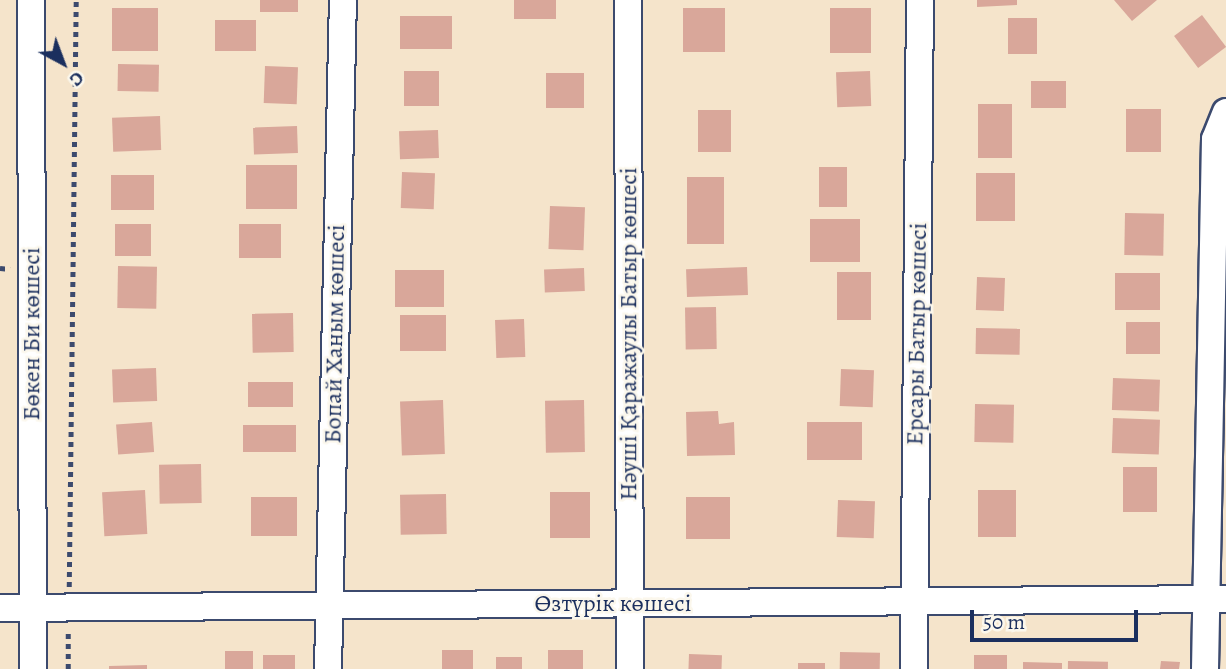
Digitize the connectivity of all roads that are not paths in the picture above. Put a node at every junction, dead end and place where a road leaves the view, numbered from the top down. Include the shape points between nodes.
1 (31, 0) edge
2 (343, 0) edge
3 (628, 0) edge
4 (920, 0) edge
5 (1226, 112) edge
6 (1216, 599) edge
7 (914, 601) junction
8 (631, 604) junction
9 (327, 606) junction
10 (0, 608) edge
11 (33, 608) junction
12 (33, 669) edge
13 (328, 669) edge
14 (630, 669) edge
15 (914, 669) edge
16 (1205, 669) edge

1 - 11 street, Бөкен Би көшесі
2 - 9 street, Бопай Ханым көшесі
3 - 8 street, Нәуші Қаражаулы Батыр көшесі
4 - 7 street, Ерсары Батыр көшесі
5 - 6 street via 1215,139
6 - 7 street, Өзтүрік көшесі
6 - 16 street
7 - 8 street, Өзтүрік көшесі
7 - 15 street, Ерсары Батыр көшесі
8 - 9 street, Өзтүрік көшесі
8 - 14 street, Нәуші Қаражаулы Батыр көшесі
9 - 11 street, Өзтүрік көшесі
9 - 13 street, Бопай Ханым көшесі
10 - 11 street, Өзтүрік көшесі
11 - 12 street, Бөкен Би көшесі

